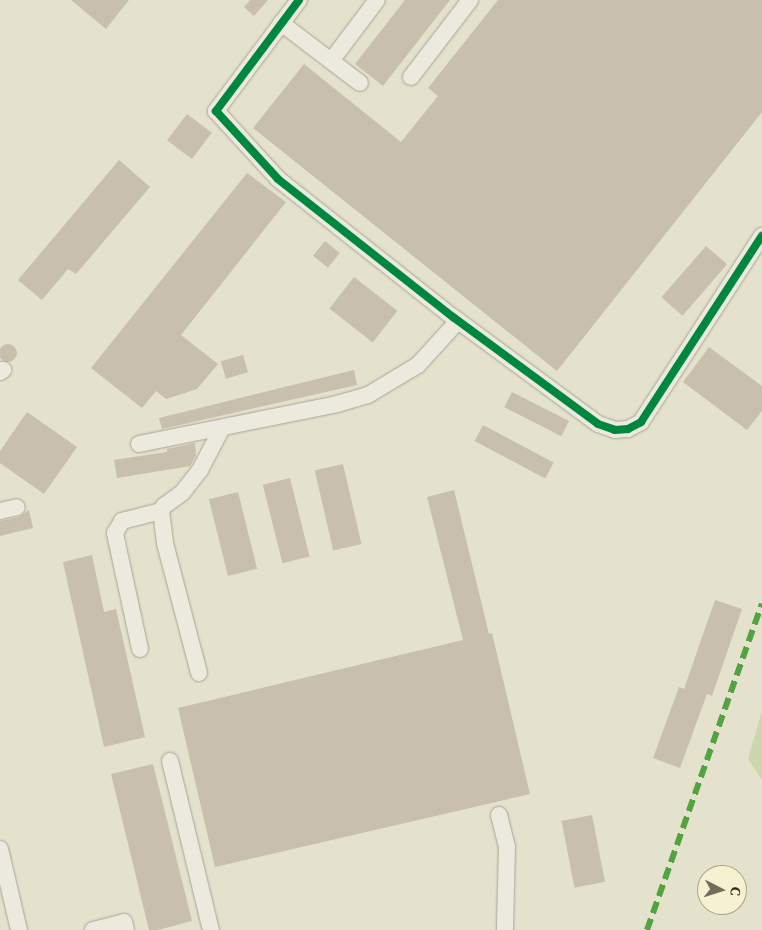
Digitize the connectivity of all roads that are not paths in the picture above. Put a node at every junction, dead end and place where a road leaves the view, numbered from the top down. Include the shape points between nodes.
1 (299, 0) edge
2 (376, 0) edge
3 (470, 0) edge
4 (282, 23) junction
5 (331, 61) junction
6 (411, 77) dead end
7 (360, 84) dead end
8 (762, 236) edge
9 (458, 321) junction
10 (222, 428) junction
11 (139, 444) dead end
12 (17, 507) dead end
13 (0, 511) edge
14 (161, 512) junction
15 (140, 649) dead end
16 (199, 673) dead end
17 (170, 761) dead end
18 (499, 815) dead end
19 (0, 849) edge
20 (19, 930) edge
21 (93, 930) edge
22 (126, 930) edge
23 (211, 930) edge
24 (505, 930) edge

1 - 4 street
2 - 5 street
3 - 6 street
4 - 5 street
4 - 9 street via 216,111 278,179
5 - 7 street
8 - 9 street via 641,422 628,429 614,430 598,424
9 - 10 street via 418,365 368,395
10 - 11 street
10 - 14 street via 200,470
12 - 13 street
14 - 15 street via 122,521 116,533
14 - 16 street via 165,544
17 - 23 street
18 - 24 street via 507,846
19 - 20 street
21 - 22 street via 124,922

